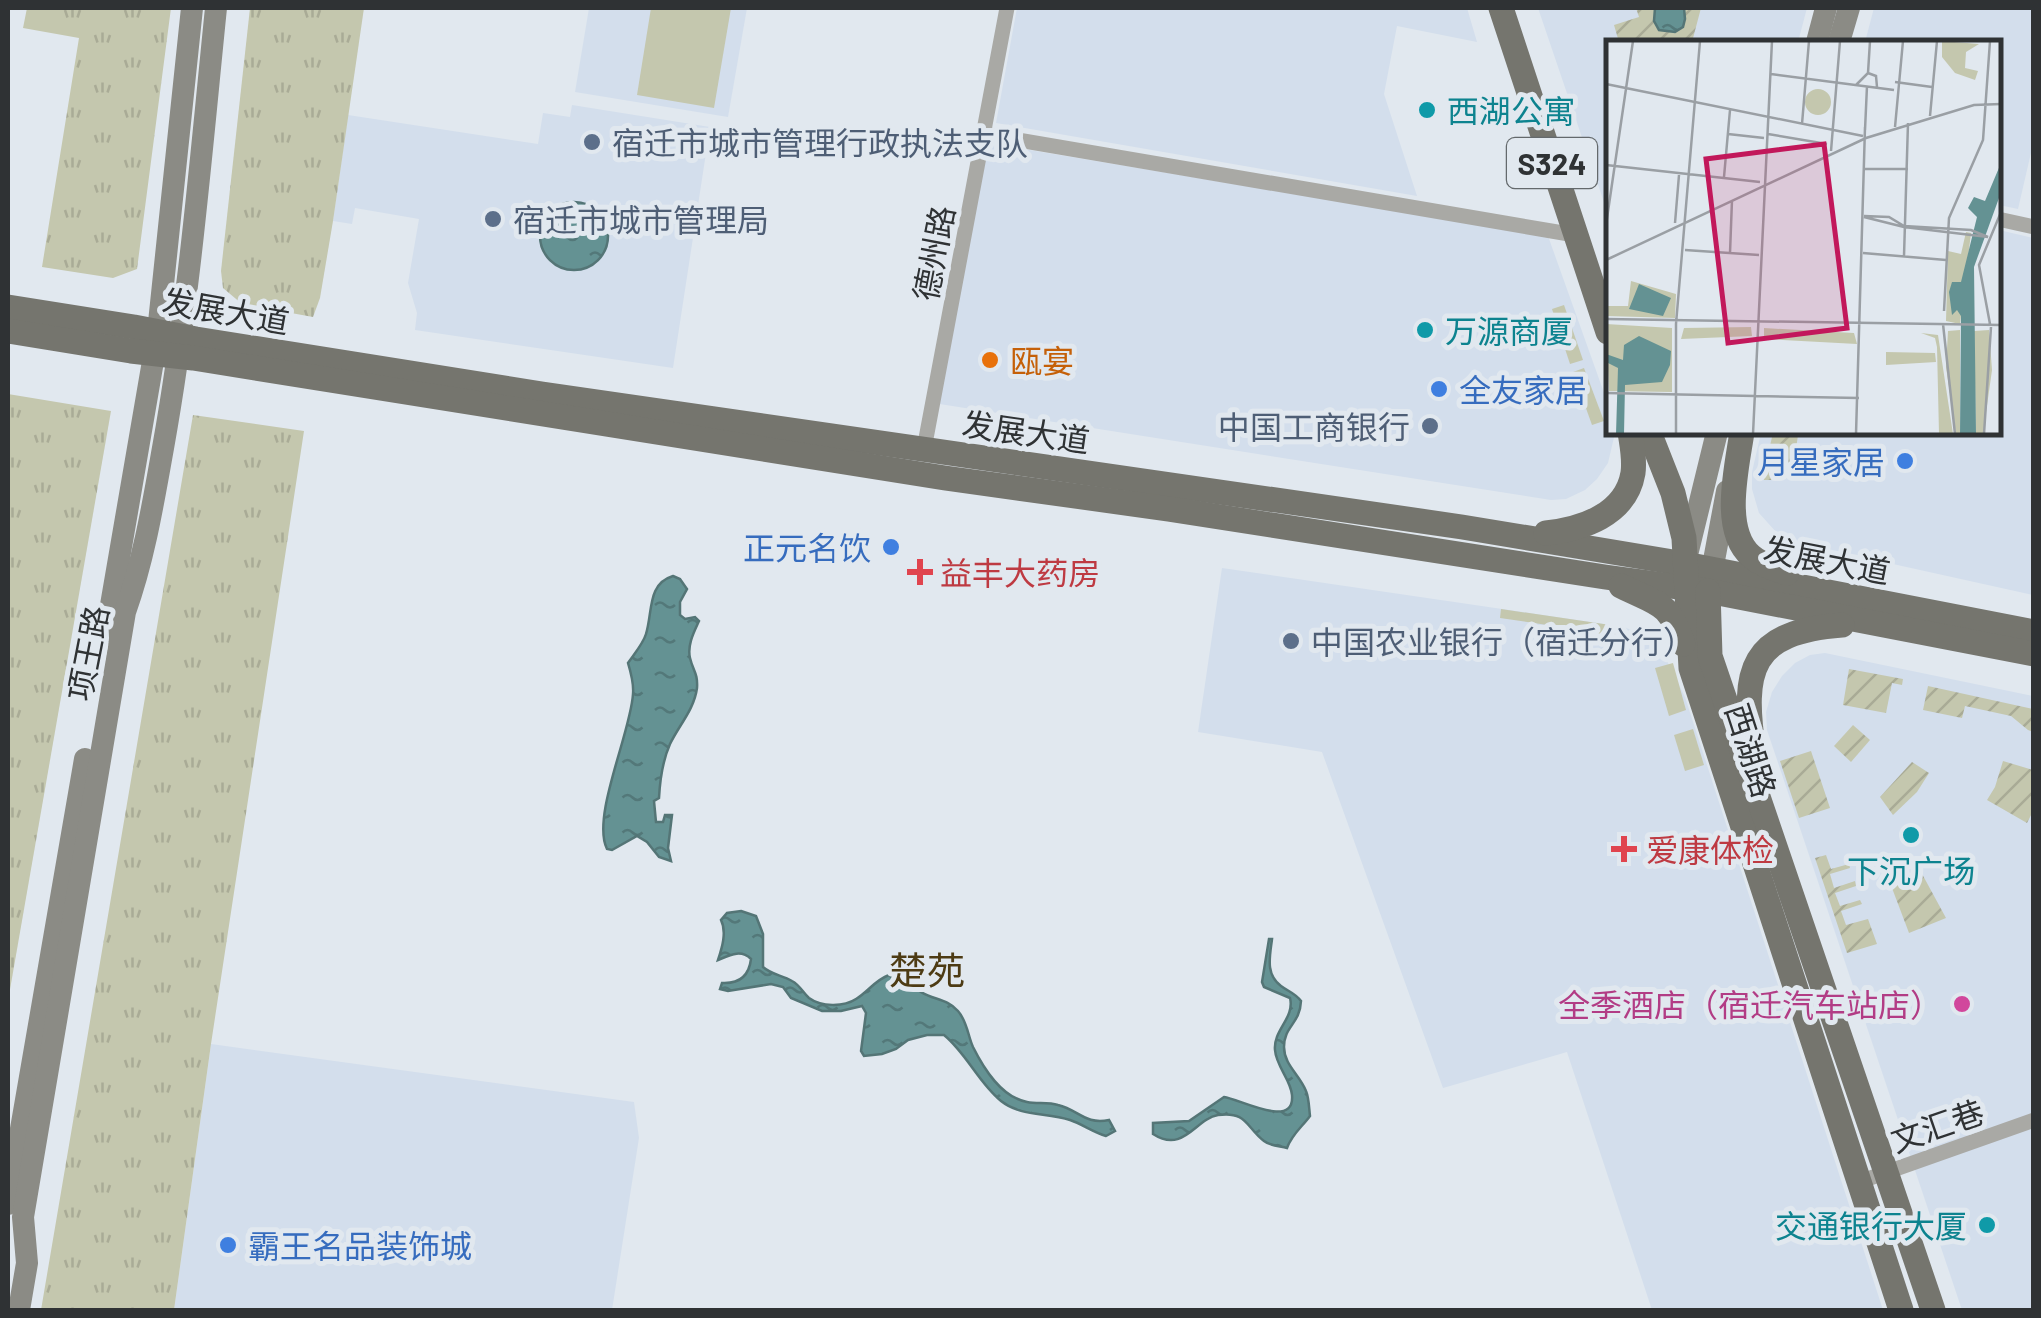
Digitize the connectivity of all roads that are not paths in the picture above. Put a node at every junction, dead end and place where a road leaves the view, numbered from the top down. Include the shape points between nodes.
1 (192, 8) edge
2 (216, 8) edge
3 (1006, 8) edge
4 (1500, 8) edge
5 (1826, 8) edge
6 (1849, 8) edge
7 (1818, 40) edge
8 (1841, 40) edge
9 (983, 134) junction
10 (2001, 220) edge
11 (2034, 227) edge
12 (1575, 235) junction
13 (8, 306) edge
14 (1606, 327) edge
15 (8, 331) edge
16 (168, 344) junction
17 (1631, 435) edge
18 (1650, 435) edge
19 (1717, 435) edge
20 (1740, 435) edge
21 (1741, 435) edge
22 (924, 449) junction
23 (1462, 527) junction
24 (1605, 577) junction
25 (1698, 578) junction
26 (1880, 612) junction
27 (2034, 632) edge
28 (2034, 654) edge
29 (1691, 668) junction
30 (1766, 823) junction
31 (2034, 1120) edge
32 (1886, 1172) junction
33 (1859, 1182) junction
34 (8, 1204) edge
35 (19, 1310) edge
36 (1901, 1310) edge
37 (1933, 1310) edge

1 - 16 main road, 项王路
2 - 16 main road, 项王路
3 - 9 street, 德州路
4 - 12 main road, S324
5 - 7 main road
6 - 8 main road
9 - 12 street
9 - 22 street, 德州路
10 - 11 street
12 - 14 main road, S324
13 - 16 main road, 发展大道
15 - 16 main road, 发展大道
16 - 22 main road, 发展大道
16 - 24 main road, 发展大道 via 946,478
16 - 34 main road, 项王路
16 - 35 main road, 项王路 via 144,554 125,612 26,1198
17 - 23 main road via 1632,477 1607,514 1588,525 1544,534
18 - 25 main road, 西湖路
19 - 25 main road
20 - 25 main road
21 - 26 main road via 1733,508 1747,553
22 - 23 main road, 发展大道
23 - 25 main road, 发展大道
24 - 25 main road, 发展大道
24 - 29 main road via 1666,609
25 - 26 main road, 发展大道
25 - 29 main road, 西湖路
25 - 30 main road, 西湖路 via 1710,656
26 - 27 main road, 发展大道
26 - 28 main road, 发展大道
26 - 30 main road via 1786,634 1757,662 1749,713
29 - 33 main road, 西湖路
30 - 32 main road, 西湖路
31 - 32 street, 文汇巷
32 - 33 street, 文汇巷
32 - 37 main road, 西湖路
33 - 36 main road, 西湖路

